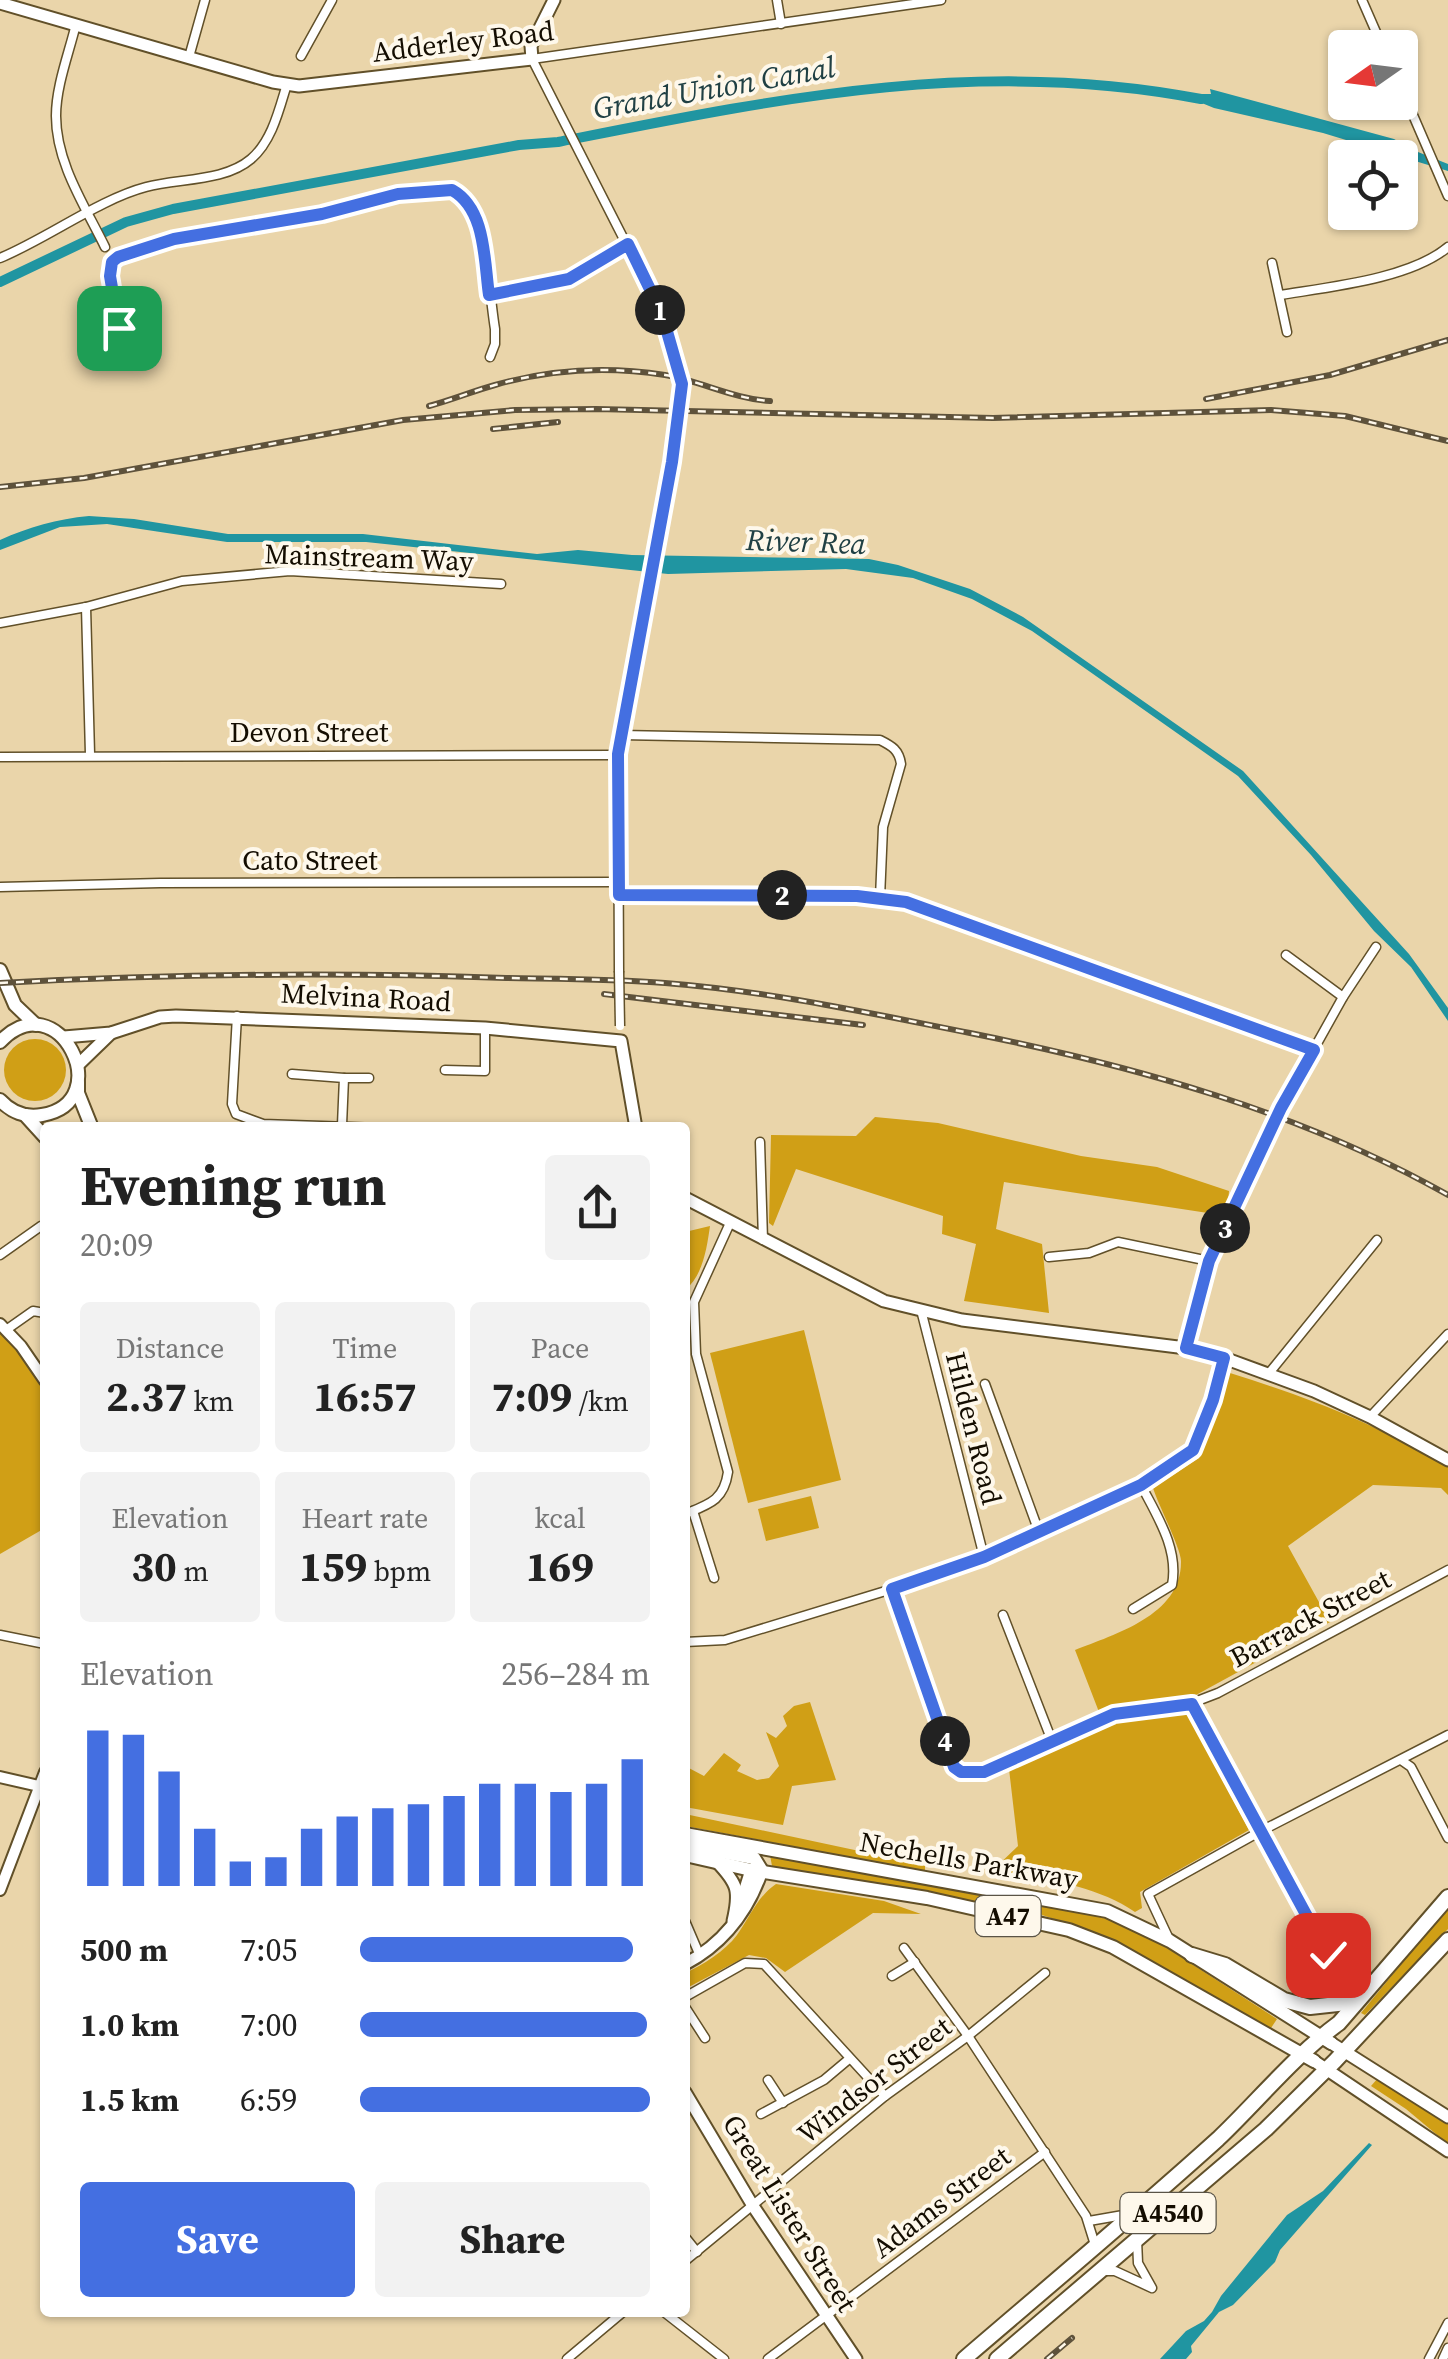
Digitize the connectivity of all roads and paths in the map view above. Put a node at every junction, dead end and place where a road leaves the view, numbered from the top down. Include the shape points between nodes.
1 (205, 0) edge
2 (332, 0) edge
3 (554, 0) edge
4 (777, 0) edge
5 (863, 0) edge
6 (941, 0) edge
7 (1362, 0) edge
8 (9, 3) edge
9 (865, 11) junction
10 (76, 24) junction
11 (781, 24) junction
12 (1375, 30) edge
13 (300, 56) dead end
14 (190, 57) junction
15 (532, 59) junction
16 (287, 84) junction
17 (1416, 120) edge
18 (1448, 196) edge
19 (90, 218) junction
20 (628, 244) junction
21 (1448, 246) edge
22 (105, 247) dead end
23 (0, 258) edge
24 (1272, 263) dead end
25 (489, 295) junction
26 (1280, 295) junction
27 (1287, 332) dead end
28 (490, 358) dead end
29 (124, 361) dead end
30 (501, 584) dead end
31 (86, 608) junction
32 (0, 623) edge
33 (621, 735) junction
34 (90, 754) junction
35 (618, 754) junction
36 (0, 757) edge
37 (620, 882) junction
38 (0, 887) edge
39 (619, 895) junction
40 (880, 898) junction
41 (1376, 947) dead end
42 (1286, 955) dead end
43 (0, 970) edge
44 (1344, 997) junction
45 (237, 1016) junction
46 (40, 1026) junction
47 (485, 1028) junction
48 (111, 1034) junction
49 (64, 1037) junction
50 (622, 1041) junction
51 (0, 1042) edge
52 (1314, 1050) junction
53 (78, 1064) junction
54 (445, 1070) dead end
55 (292, 1074) dead end
56 (344, 1078) junction
57 (368, 1078) dead end
58 (78, 1080) junction
59 (2, 1103) edge
60 (24, 1115) junction
61 (90, 1122) edge
62 (258, 1122) edge
63 (342, 1122) edge
64 (635, 1122) edge
65 (40, 1132) edge
66 (760, 1142) dead end
67 (690, 1201) edge
68 (730, 1223) junction
69 (40, 1226) dead end
70 (763, 1240) junction
71 (1377, 1240) dead end
72 (0, 1255) edge
73 (1048, 1256) dead end
74 (1209, 1261) junction
75 (690, 1303) edge
76 (921, 1310) junction
77 (40, 1312) edge
78 (3, 1327) edge
79 (1448, 1334) edge
80 (1186, 1348) junction
81 (696, 1354) junction
82 (690, 1356) edge
83 (1224, 1358) junction
84 (1270, 1372) junction
85 (40, 1374) edge
86 (985, 1384) dead end
87 (1370, 1417) junction
88 (1448, 1460) edge
89 (1141, 1485) junction
90 (690, 1512) edge
91 (690, 1515) edge
92 (1039, 1532) junction
93 (984, 1557) junction
94 (710, 1566) junction
95 (699, 1570) dead end
96 (1448, 1570) edge
97 (714, 1578) dead end
98 (892, 1589) junction
99 (1133, 1609) dead end
100 (1003, 1615) dead end
101 (0, 1635) edge
102 (690, 1642) edge
103 (40, 1643) edge
104 (1192, 1704) junction
105 (1448, 1735) edge
106 (1052, 1741) junction
107 (1401, 1760) junction
108 (0, 1778) edge
109 (40, 1787) edge
110 (40, 1792) edge
111 (1261, 1831) junction
112 (690, 1836) edge
113 (1448, 1838) edge
114 (690, 1847) edge
115 (690, 1856) edge
116 (716, 1861) junction
117 (756, 1862) junction
118 (0, 1890) edge
119 (1448, 1897) edge
120 (732, 1925) junction
121 (690, 1933) edge
122 (1448, 1940) edge
123 (1170, 1941) junction
124 (904, 1948) dead end
125 (1192, 1955) junction
126 (1328, 1955) dead end
127 (700, 1956) junction
128 (690, 1961) edge
129 (915, 1962) junction
130 (1045, 1973) dead end
131 (892, 1976) dead end
132 (690, 1994) edge
133 (1356, 2002) junction
134 (690, 2015) edge
135 (968, 2036) junction
136 (705, 2038) dead end
137 (1323, 2053) junction
138 (850, 2059) junction
139 (768, 2080) dead end
140 (885, 2096) junction
141 (690, 2100) edge
142 (783, 2103) junction
143 (761, 2114) dead end
144 (1448, 2117) edge
145 (1448, 2151) edge
146 (1045, 2152) junction
147 (753, 2206) junction
148 (1133, 2213) junction
149 (1089, 2221) junction
150 (1137, 2240) junction
151 (690, 2243) edge
152 (1096, 2248) junction
153 (697, 2252) junction
154 (690, 2257) edge
155 (1100, 2272) junction
156 (617, 2317) edge
157 (670, 2317) edge
158 (825, 2317) junction
159 (1448, 2323) edge
160 (1448, 2348) edge
161 (567, 2359) edge
162 (724, 2359) edge
163 (768, 2359) edge
164 (856, 2359) edge
165 (964, 2359) edge
166 (997, 2359) edge
167 (1429, 2359) edge
168 (1443, 2359) edge

1 - 14 street
2 - 13 street
3 - 15 main road via 531,46
4 - 11 street
5 - 9 street
6 - 9 street, Adderley Road
7 - 12 street
8 - 10 main road, Adderley Road
9 - 11 street, Adderley Road
10 - 14 main road, Adderley Road
10 - 19 street via 56,113 62,157
11 - 15 street, Adderley Road
14 - 16 main road, Adderley Road
15 - 16 main road, Adderley Road
15 - 20 street
16 - 19 street via 265,143 250,160 232,170 146,187
17 - 18 street
19 - 22 street
19 - 23 street
20 - 25 street via 569,279
20 - 33 street via 662,314 682,384
21 - 26 street via 1436,257 1365,281
24 - 26 street
25 - 28 street via 495,329
25 - 29 street via 469,202 452,190 398,194 174,239 118,257 110,276
26 - 27 street
30 - 31 street, Mainstream Way via 290,571 182,581
31 - 32 street, Mainstream Way
31 - 34 street
33 - 35 street
33 - 40 street via 880,740 892,746 901,764 884,827
34 - 35 street, Devon Street
34 - 36 street, Devon Street
35 - 37 street
37 - 38 street, Cato Street
37 - 39 street
39 - 40 street
39 - 50 street, bridge
40 - 52 street
41 - 44 street
42 - 44 street
43 - 46 main road via 15,1005
44 - 52 street
45 - 47 main road, Melvina Road
45 - 48 main road, Melvina Road via 160,1017
45 - 62 street via 232,1104 236,1114
46 - 49 main road
46 - 51 main road via 15,1030
47 - 50 main road, Melvina Road
47 - 54 street via 485,1071
48 - 49 main road, Melvina Road
48 - 53 main road, Melvina Road
49 - 53 main road
50 - 64 main road
52 - 74 street
53 - 58 main road
55 - 56 street
56 - 57 street
56 - 63 street
58 - 60 main road via 53,1112
58 - 61 main road
59 - 60 main road
60 - 65 main road
66 - 70 street
67 - 68 main road
68 - 70 main road
68 - 75 street
69 - 72 street
70 - 76 main road via 884,1301
71 - 84 street
73 - 74 street via 1088,1254 1118,1242
74 - 80 street
75 - 81 street
76 - 80 main road
76 - 93 street, Hilden Road
77 - 78 street
78 - 85 street
79 - 87 street
80 - 83 main road
81 - 82 street
81 - 90 street via 728,1472 720,1498
83 - 84 main road
83 - 89 street via 1193,1450
84 - 87 main road
86 - 92 street
87 - 88 main road
89 - 92 street
89 - 99 street via 1176,1568 1172,1585
91 - 94 street
92 - 93 street
93 - 98 street
94 - 95 street
94 - 97 street
96 - 104 street, Barrack Street
98 - 102 street via 725,1640
98 - 106 street, Barrack Street via 954,1767 984,1772
100 - 106 street
101 - 103 street
104 - 106 street, Barrack Street via 1114,1714
104 - 111 street
105 - 107 street
107 - 111 street
107 - 113 street via 1409,1763
108 - 109 street
110 - 118 street
111 - 123 street via 1148,1894
111 - 126 street
112 - 117 main road, Nechells Parkway / A47
114 - 117 main road
115 - 116 main road, Nechells Parkway / A47
116 - 117 main road, Nechells Parkway / A47
116 - 120 main road via 736,1884
117 - 120 main road via 751,1902
117 - 123 main road, Nechells Parkway / A47 via 1107,1911
117 - 137 main road, Nechells Parkway / A47 via 1069,1930
119 - 133 highway, A4540
120 - 127 main road
121 - 127 street
122 - 137 highway, A4540
123 - 125 main road, Nechells Parkway / A47
124 - 129 street
125 - 133 highway via 1310,2008
125 - 137 main road, Nechells Parkway / A47
127 - 128 main road
129 - 131 street
129 - 135 street
130 - 135 street, Windsor Street
132 - 138 street via 744,1963 758,1962
133 - 137 highway, A4540
134 - 136 street
135 - 140 street, Windsor Street
135 - 146 street
137 - 144 main road
137 - 145 main road
137 - 148 highway, A4540
137 - 150 highway, A4540 via 1266,2129
138 - 140 street
138 - 142 street
139 - 142 street
140 - 147 street, Windsor Street
141 - 147 main road, Great Lister Street
142 - 143 street
146 - 149 street
146 - 158 street, Adams Street
147 - 153 street, Windsor Street
147 - 158 main road, Great Lister Street
148 - 149 street
148 - 152 highway, A4540
149 - 152 street
150 - 155 highway, A4540
150 - 155 street via 1138,2263 1152,2288 1115,2271
151 - 153 street
152 - 165 highway, A4540
153 - 154 street, Windsor Street
155 - 166 highway, A4540
156 - 161 street
157 - 162 street
158 - 163 street, Adams Street
158 - 164 main road, Great Lister Street
159 - 167 street
160 - 168 street

